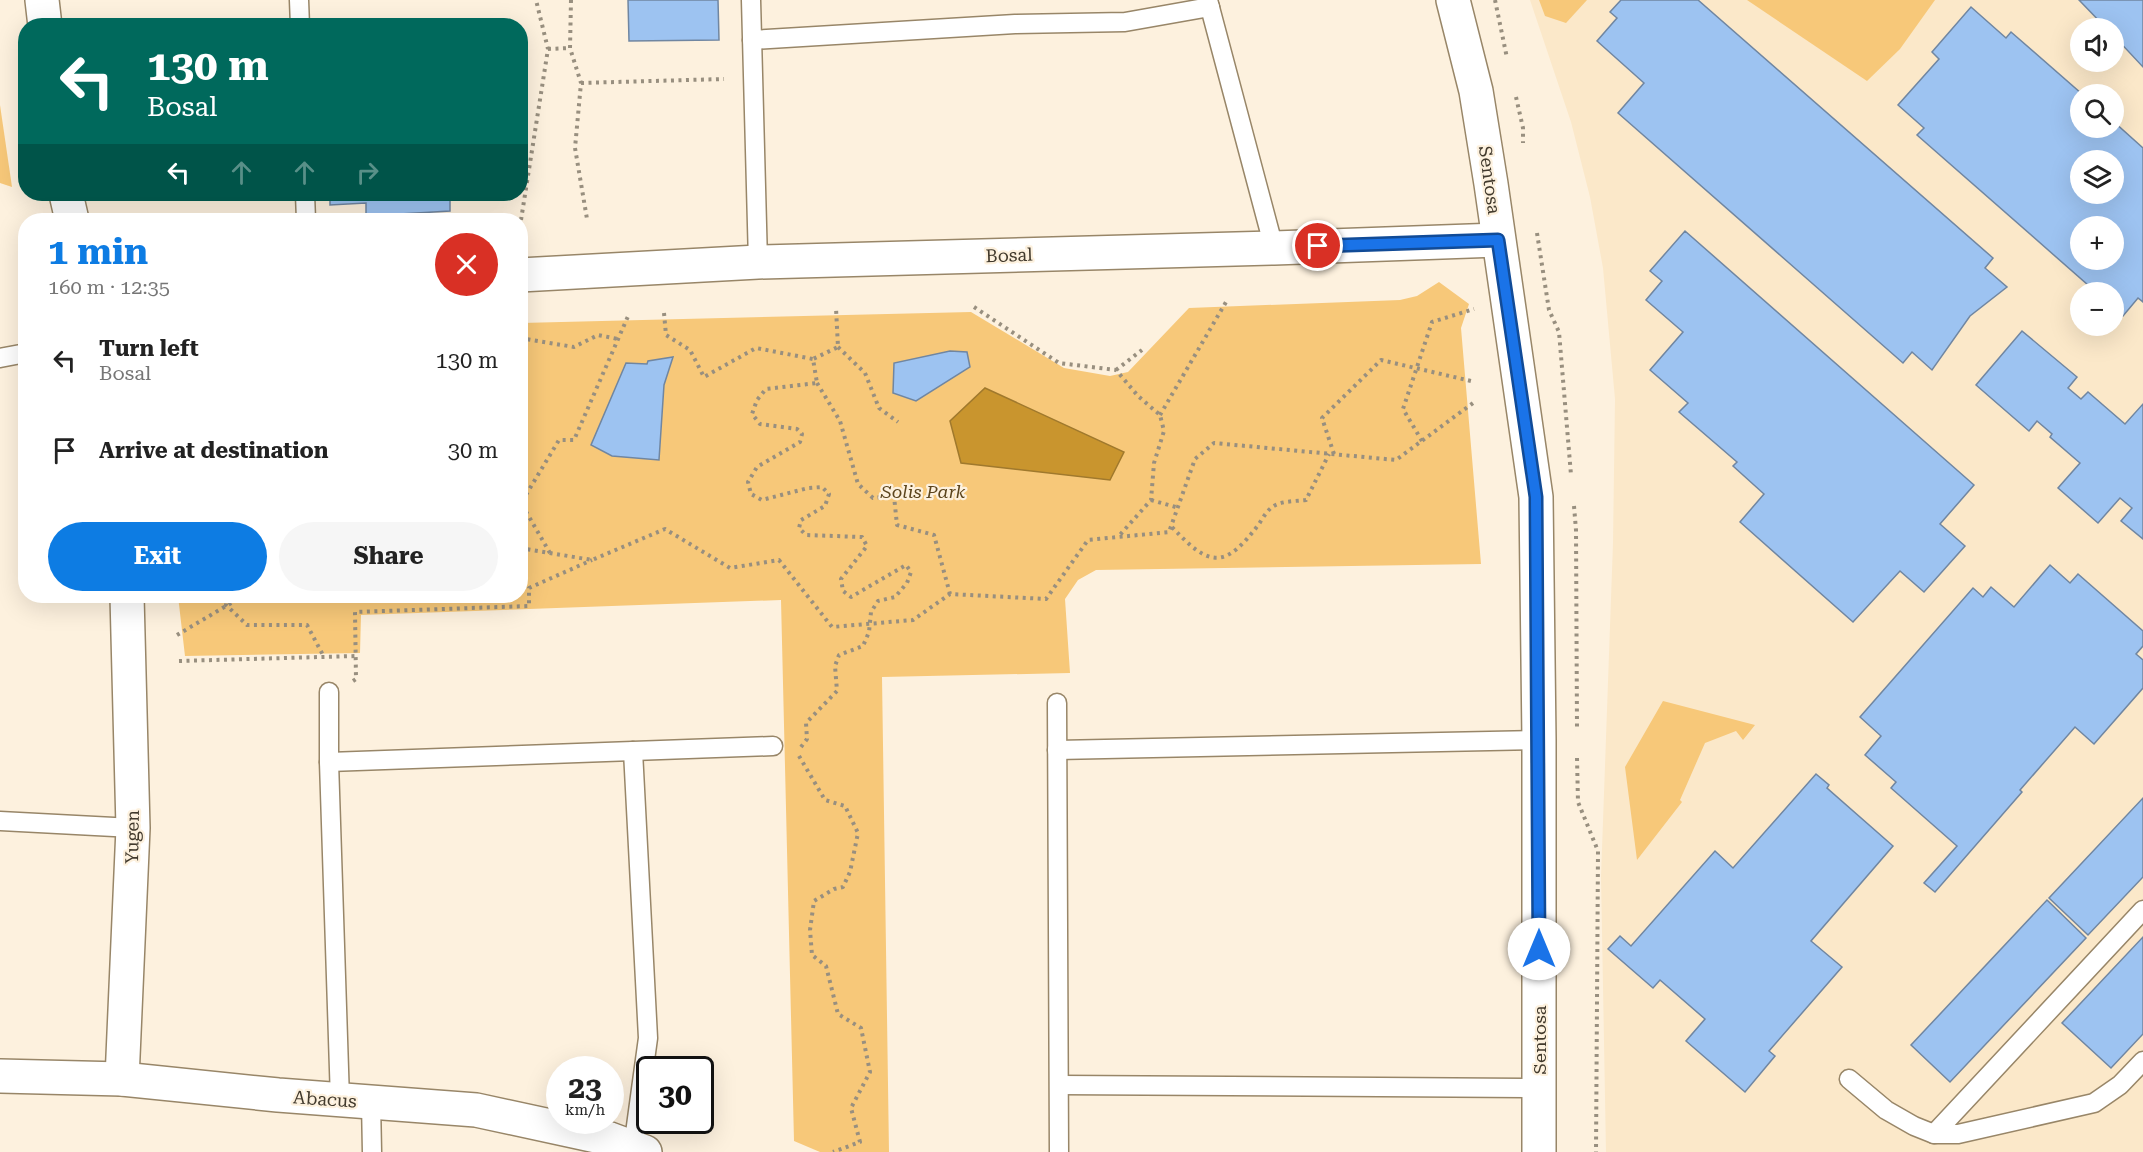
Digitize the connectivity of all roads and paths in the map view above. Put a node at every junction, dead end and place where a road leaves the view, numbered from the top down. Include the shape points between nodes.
1 (42, 0) edge
2 (299, 0) edge
3 (536, 0) edge
4 (571, 0) edge
5 (751, 0) edge
6 (1453, 0) edge
7 (1209, 3) edge
8 (44, 18) edge
9 (300, 18) edge
10 (752, 40) junction
11 (570, 48) junction
12 (548, 49) junction
13 (753, 78) junction
14 (581, 83) junction
15 (528, 176) edge
16 (587, 219) dead end
17 (1498, 240) junction
18 (1274, 248) junction
19 (758, 262) junction
20 (528, 275) edge
21 (1226, 302) dead end
22 (974, 307) dead end
23 (1482, 307) dead end
24 (836, 308) dead end
25 (664, 313) dead end
26 (629, 314) dead end
27 (528, 339) edge
28 (618, 339) junction
29 (838, 347) junction
30 (1142, 350) dead end
31 (18, 355) edge
32 (0, 358) edge
33 (813, 359) junction
34 (1417, 368) junction
35 (1116, 370) junction
36 (1471, 381) dead end
37 (817, 383) junction
38 (1473, 403) dead end
39 (1160, 415) junction
40 (898, 422) dead end
41 (1422, 441) junction
42 (1332, 454) junction
43 (528, 491) edge
44 (1151, 500) junction
45 (1179, 508) junction
46 (528, 515) edge
47 (1172, 526) junction
48 (1118, 537) junction
49 (528, 549) edge
50 (550, 553) junction
51 (592, 560) junction
52 (951, 594) junction
53 (127, 603) edge
54 (230, 603) edge
55 (226, 605) junction
56 (870, 624) junction
57 (177, 634) dead end
58 (356, 656) junction
59 (324, 657) junction
60 (179, 661) dead end
61 (329, 692) joint
62 (1057, 703) dead end
63 (1539, 740) junction
64 (773, 746) dead end
65 (1057, 750) junction
66 (633, 751) junction
67 (329, 762) junction
68 (0, 821) edge
69 (133, 828) junction
70 (2143, 910) edge
71 (2143, 1061) edge
72 (0, 1077) edge
73 (122, 1079) junction
74 (1849, 1079) dead end
75 (1060, 1085) junction
76 (1539, 1088) junction
77 (356, 1101) junction
78 (1934, 1134) junction
79 (639, 1150) edge
80 (372, 1152) edge
81 (834, 1152) edge
82 (1059, 1152) edge
83 (1539, 1152) edge

1 - 8 street
2 - 9 lane
3 - 12 path
4 - 11 path
5 - 10 lane
6 - 17 street, Sentosa via 1476,91
7 - 10 lane via 1125,22 1015,24
7 - 18 lane
10 - 13 lane
11 - 12 path
11 - 14 path
12 - 15 path
13 - 14 path
13 - 19 lane
14 - 16 path via 575,148
17 - 18 street, Bosal
17 - 63 street, Sentosa via 1536,497
18 - 19 street, Bosal
19 - 20 street, Bosal
21 - 39 path
22 - 35 path via 1059,363
23 - 34 path via 1432,322
24 - 29 path
25 - 33 path via 666,335 690,350 704,377 756,348
26 - 28 path
27 - 28 path via 574,347 598,335
28 - 43 path via 574,440 559,440
29 - 33 path
29 - 40 path via 865,373 879,408
30 - 35 path
31 - 32 lane
33 - 37 path
34 - 36 path
34 - 41 path via 1403,409
34 - 42 path via 1381,360 1322,418
35 - 39 path
37 - 52 path via 840,421 858,484 873,498 894,496 897,525 934,535
37 - 56 path via 766,389 757,400 752,414 760,424 797,429 802,434 800,442 757,468 748,482 751,494 762,500 808,488 822,487 829,494 825,506 801,520 799,528 806,535 862,537 867,546 841,579 843,591 850,597 906,565 911,572 908,583 895,597 878,602 871,612
38 - 41 path
39 - 44 path via 1164,431 1154,463
41 - 42 path via 1396,460
42 - 45 path via 1214,443 1195,459
42 - 47 path via 1305,500 1278,503 1269,509 1238,550 1228,555 1204,555
44 - 45 path
44 - 48 path
45 - 47 path
46 - 50 path
47 - 48 path via 1169,532
48 - 52 path via 1088,540 1046,599
49 - 50 path
50 - 51 path
51 - 56 path via 665,529 730,567 779,560 832,627
51 - 58 path via 529,588 529,606 355,612
52 - 56 path via 913,620
53 - 69 street, Yugen
54 - 55 path
55 - 57 path
55 - 59 path via 247,625 307,625
56 - 81 path via 863,646 839,655 835,666 837,691 806,723 807,739 797,753 825,800 845,806 858,833 843,887 814,901 810,930 812,955 826,966 838,1014 861,1028 870,1072 851,1108 860,1143
58 - 59 path
58 - 61 path via 356,679
59 - 60 path
61 - 67 lane
62 - 65 lane
63 - 65 lane
63 - 76 street, Sentosa
64 - 66 lane
65 - 75 lane
66 - 67 lane
66 - 79 lane via 648,1038
67 - 77 lane
68 - 69 lane
69 - 73 street, Yugen
70 - 78 lane
71 - 78 lane via 2120,1085 2094,1103 1958,1134
72 - 73 street, Abacus
73 - 77 street, Abacus
74 - 78 lane via 1886,1110
75 - 76 lane
75 - 82 lane
76 - 83 street, Sentosa
77 - 79 street, Abacus via 476,1110 610,1139
77 - 80 lane

